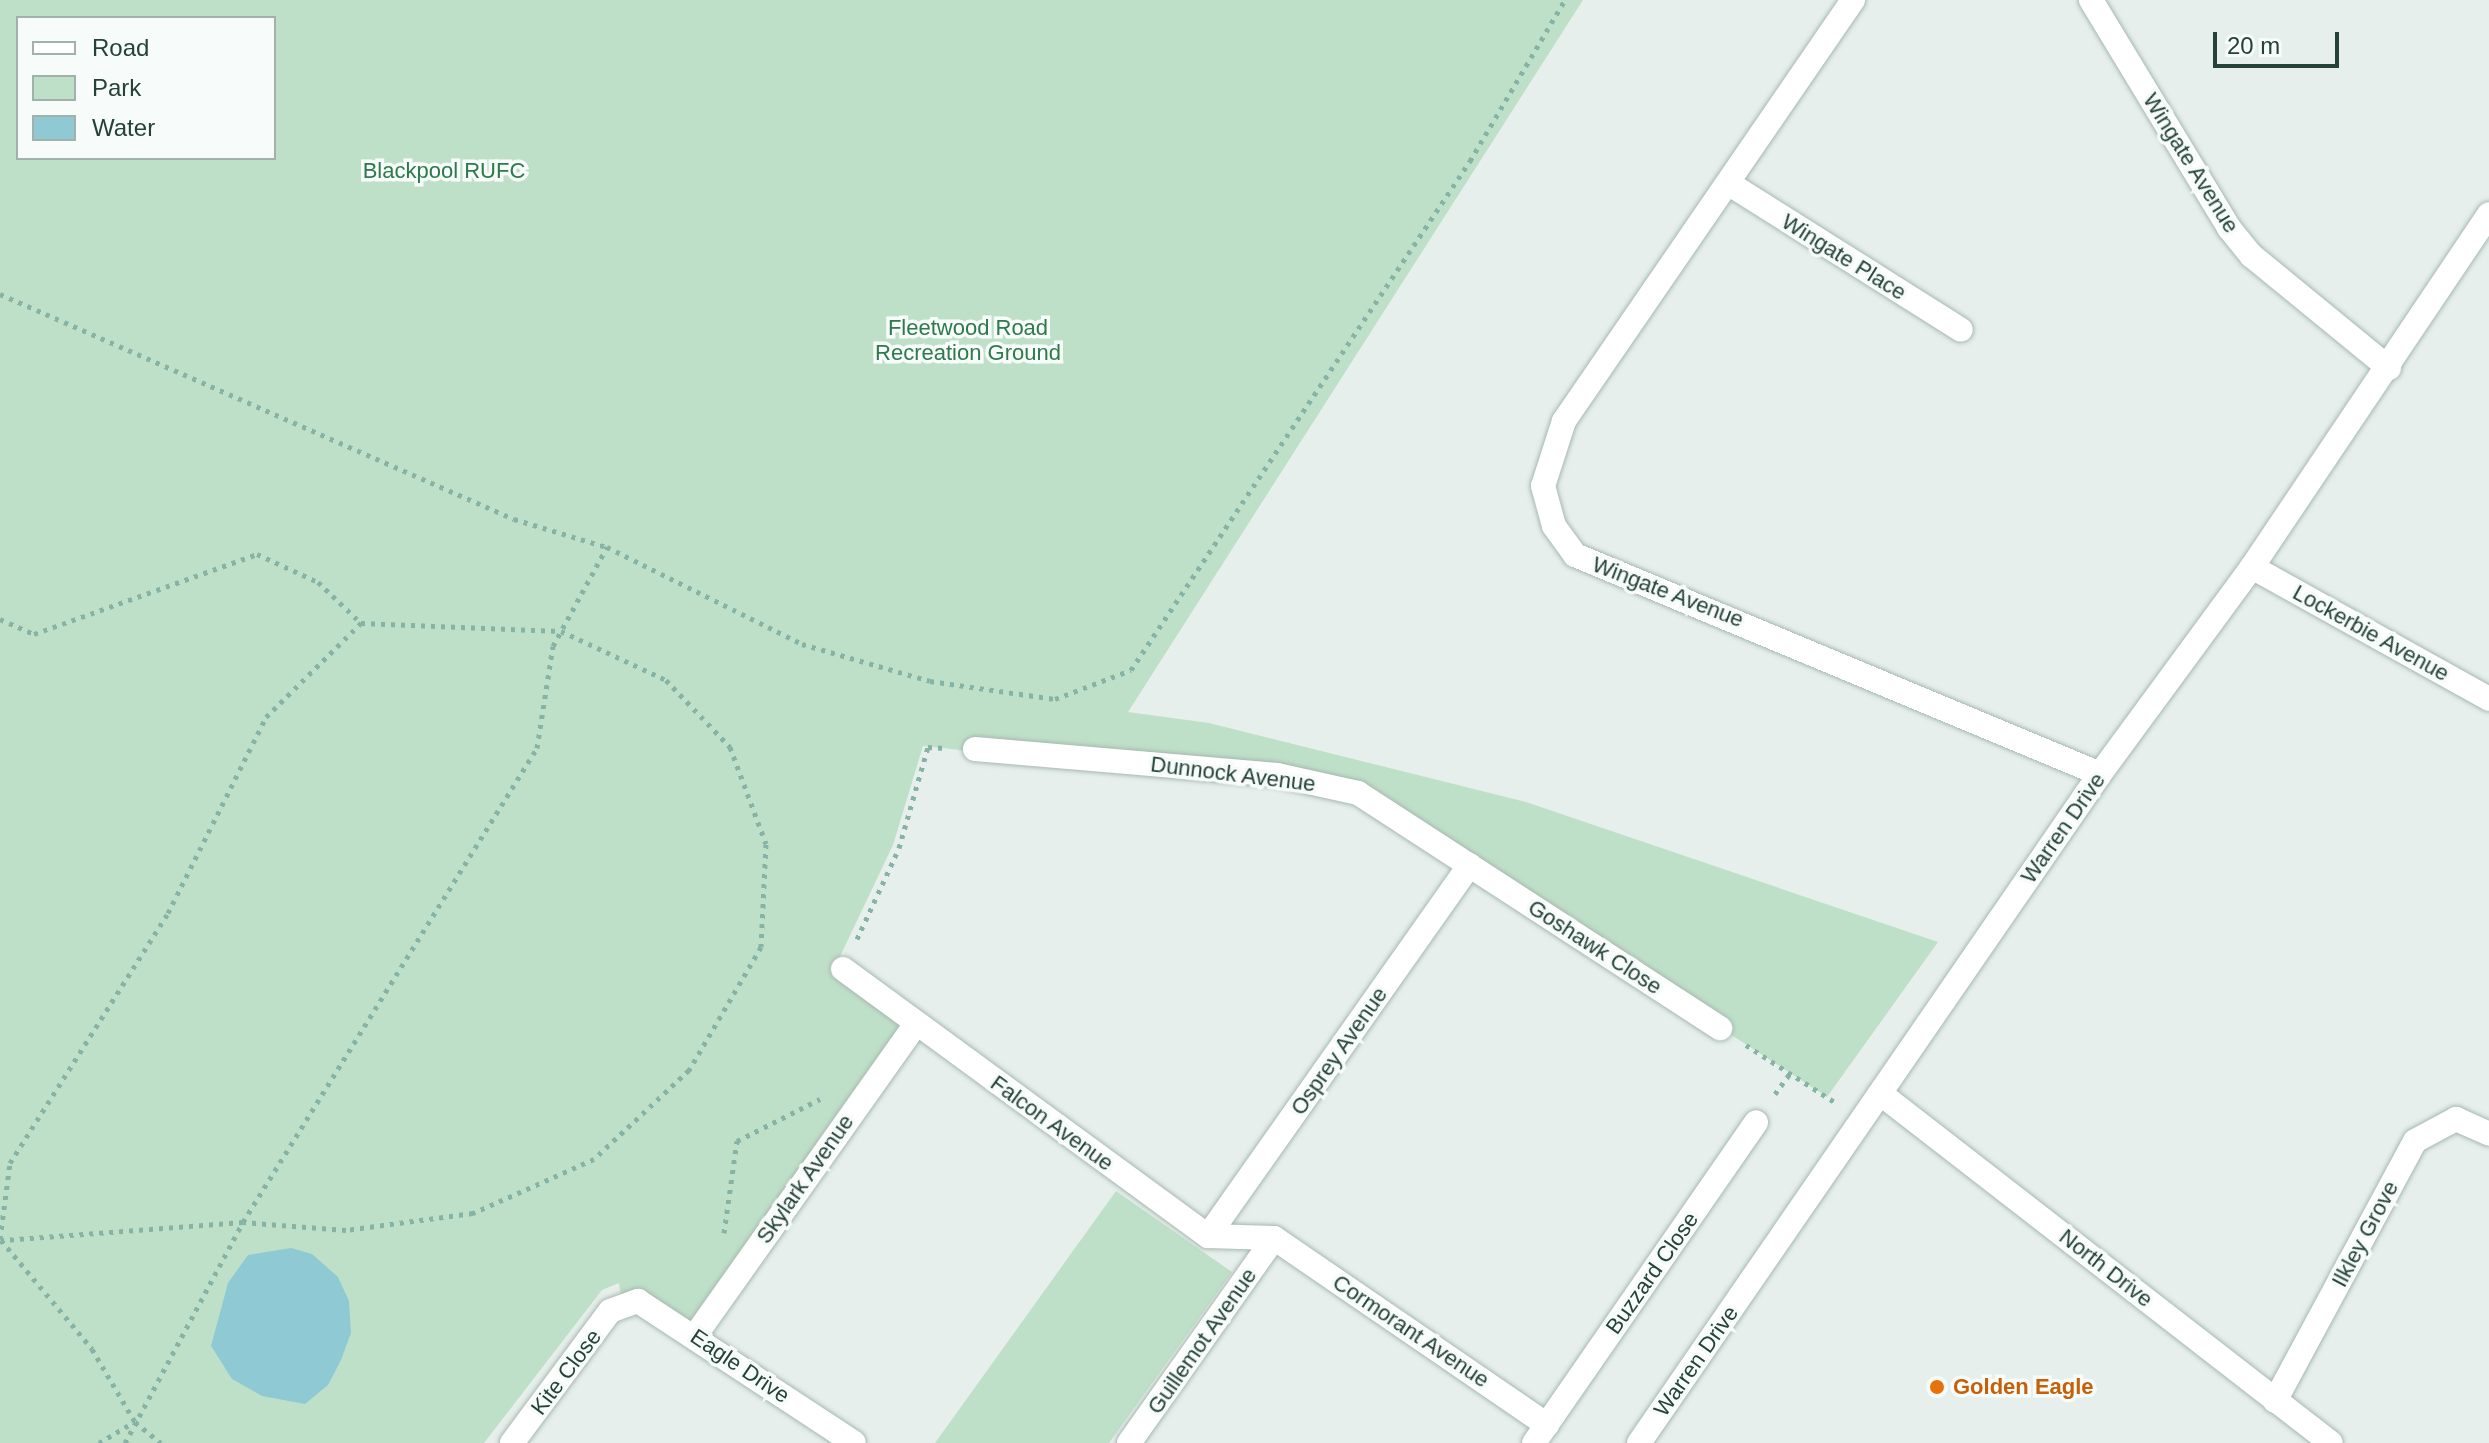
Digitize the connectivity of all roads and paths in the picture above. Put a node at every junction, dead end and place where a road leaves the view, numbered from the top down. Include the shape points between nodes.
1 (1565, 0) edge
2 (1853, 0) edge
3 (2091, 0) edge
4 (1728, 183) junction
5 (2489, 214) edge
6 (2482, 239) edge
7 (0, 294) edge
8 (1961, 330) dead end
9 (2389, 368) junction
10 (607, 547) junction
11 (2252, 567) junction
12 (0, 619) edge
13 (361, 623) junction
14 (561, 631) junction
15 (2489, 699) edge
16 (975, 749) joint
17 (2100, 774) junction
18 (1470, 865) junction
19 (843, 969) joint
20 (916, 1024) junction
21 (1720, 1028) joint
22 (830, 1094) dead end
23 (1881, 1094) junction
24 (1863, 1120) junction
25 (1756, 1122) dead end
26 (2489, 1134) edge
27 (243, 1222) junction
28 (1208, 1236) junction
29 (1274, 1238) junction
30 (1, 1240) edge
31 (722, 1248) dead end
32 (622, 1304) joint
33 (695, 1336) junction
34 (2275, 1401) junction
35 (135, 1422) junction
36 (1541, 1434) edge
37 (99, 1443) edge
38 (125, 1443) edge
39 (161, 1443) edge
40 (512, 1443) edge
41 (854, 1443) edge
42 (1129, 1443) edge
43 (1639, 1443) edge
44 (2331, 1443) edge

1 - 10 path via 1470,161 1131,670 1055,699 930,681 802,644
2 - 4 street, Wingate Avenue
3 - 9 street, Wingate Avenue via 2229,228 2252,256
4 - 8 street, Wingate Place
4 - 17 street, Wingate Avenue via 1564,421 1543,486 1554,526 1575,555
5 - 6 street, Warren Drive
6 - 9 street, Warren Drive
7 - 10 path via 514,519
9 - 11 street, Warren Drive
10 - 14 path
11 - 15 street, Lockerbie Avenue
11 - 17 street, Warren Drive
12 - 13 path via 34,634 257,554 318,582
13 - 14 path
13 - 30 path via 266,717 168,913 10,1163
14 - 27 path via 537,748
14 - 27 path via 666,680 730,747 766,844 761,947 689,1070 594,1159 473,1213 346,1230
16 - 18 street, Dunnock Avenue via 1277,775 1358,793
16 - 19 path via 928,747 899,848
17 - 23 street, Warren Drive
18 - 21 street, Goshawk Close
18 - 28 street, Osprey Avenue
19 - 20 street, Falcon Avenue
20 - 28 street, Falcon Avenue
20 - 33 street, Skylark Avenue
21 - 24 path
22 - 31 path via 737,1141
23 - 24 street, Warren Drive
23 - 34 street, North Drive
24 - 43 street, Warren Drive
25 - 36 street, Buzzard Close
26 - 34 street, Ilkley Grove via 2456,1119 2415,1141
27 - 30 path
27 - 35 path
28 - 29 street
29 - 36 street, Cormorant Avenue
29 - 42 street, Guillemot Avenue
30 - 35 path via 92,1349
32 - 33 street, Eagle Drive via 649,1305
32 - 40 street, Kite Close
33 - 41 street, Eagle Drive
34 - 44 street, North Drive
35 - 37 path
35 - 38 path
35 - 39 path

